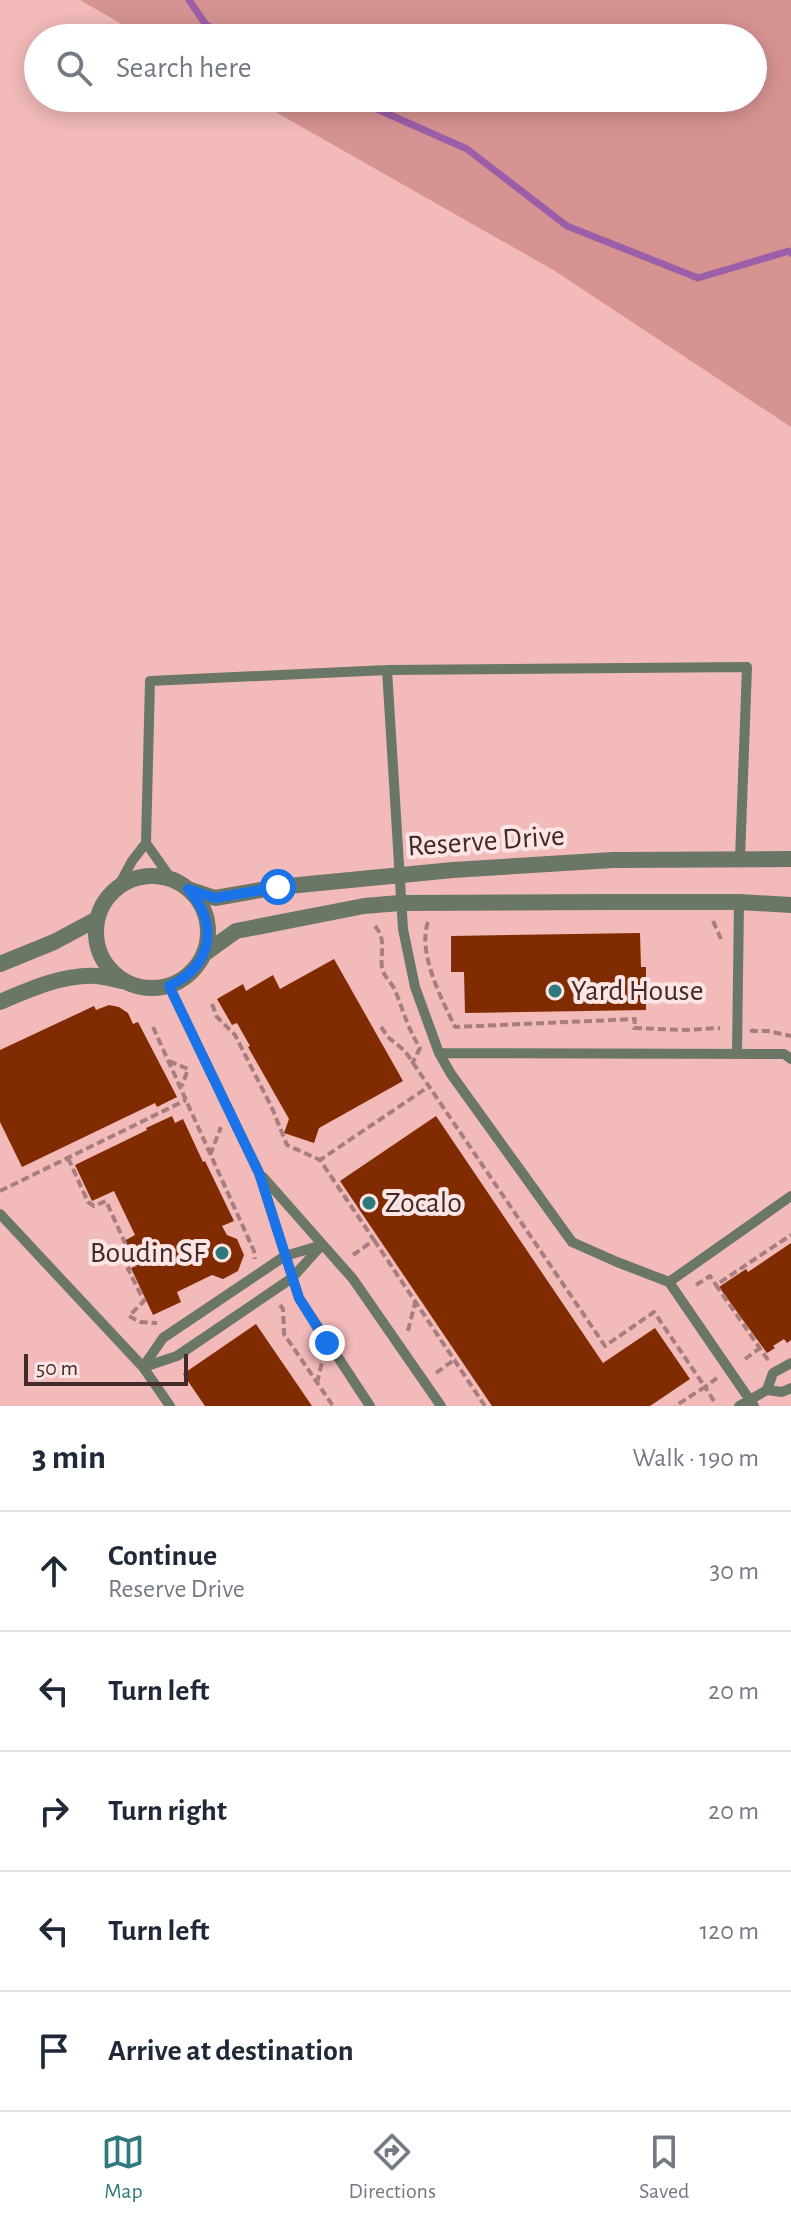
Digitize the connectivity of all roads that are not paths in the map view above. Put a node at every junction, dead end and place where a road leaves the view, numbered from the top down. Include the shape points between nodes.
1 (387, 670) junction
2 (146, 843) junction
3 (740, 859) junction
4 (791, 859) edge
5 (399, 875) junction
6 (172, 880) junction
7 (118, 887) junction
8 (188, 889) junction
9 (739, 902) junction
10 (400, 903) junction
11 (791, 905) edge
12 (97, 919) junction
13 (204, 954) junction
14 (0, 964) edge
15 (124, 981) junction
16 (169, 986) junction
17 (0, 1002) edge
18 (439, 1053) junction
19 (737, 1053) junction
20 (791, 1059) edge
21 (259, 1173) junction
22 (791, 1196) edge
23 (0, 1214) edge
24 (322, 1245) junction
25 (285, 1256) junction
26 (292, 1278) junction
27 (669, 1282) junction
28 (791, 1363) edge
29 (143, 1367) junction
30 (791, 1388) edge
31 (767, 1390) junction
32 (752, 1402) edge
33 (170, 1406) edge
34 (370, 1406) edge
35 (441, 1406) edge
36 (739, 1406) edge

1 - 2 lane via 150,681
1 - 3 lane via 747,667
1 - 5 lane
2 - 6 lane
2 - 7 lane
3 - 4 street, Reserve Drive
3 - 5 street, Reserve Drive via 613,860
5 - 8 street, Reserve Drive via 215,898
5 - 10 lane
6 - 7 street via 135,878
6 - 8 street
7 - 12 street
8 - 13 street via 207,919
9 - 10 street, Reserve Drive
9 - 11 street, Reserve Drive
9 - 19 lane
10 - 13 street, Reserve Drive via 236,931
10 - 18 lane via 415,987
12 - 14 street
12 - 15 street via 100,954
13 - 16 street via 184,979
15 - 16 street via 154,989
15 - 17 street via 96,976 65,979
16 - 21 lane
18 - 19 lane
18 - 27 lane via 572,1242
19 - 20 lane via 784,1054
21 - 24 lane
21 - 25 lane
22 - 27 lane
23 - 29 lane
24 - 25 lane
24 - 26 lane
24 - 35 lane via 353,1279
25 - 26 lane
25 - 29 lane via 163,1338
26 - 29 lane via 177,1356
26 - 34 lane via 305,1309
27 - 32 lane
28 - 31 lane via 773,1373
29 - 33 lane
30 - 31 lane
31 - 32 lane
32 - 36 lane

